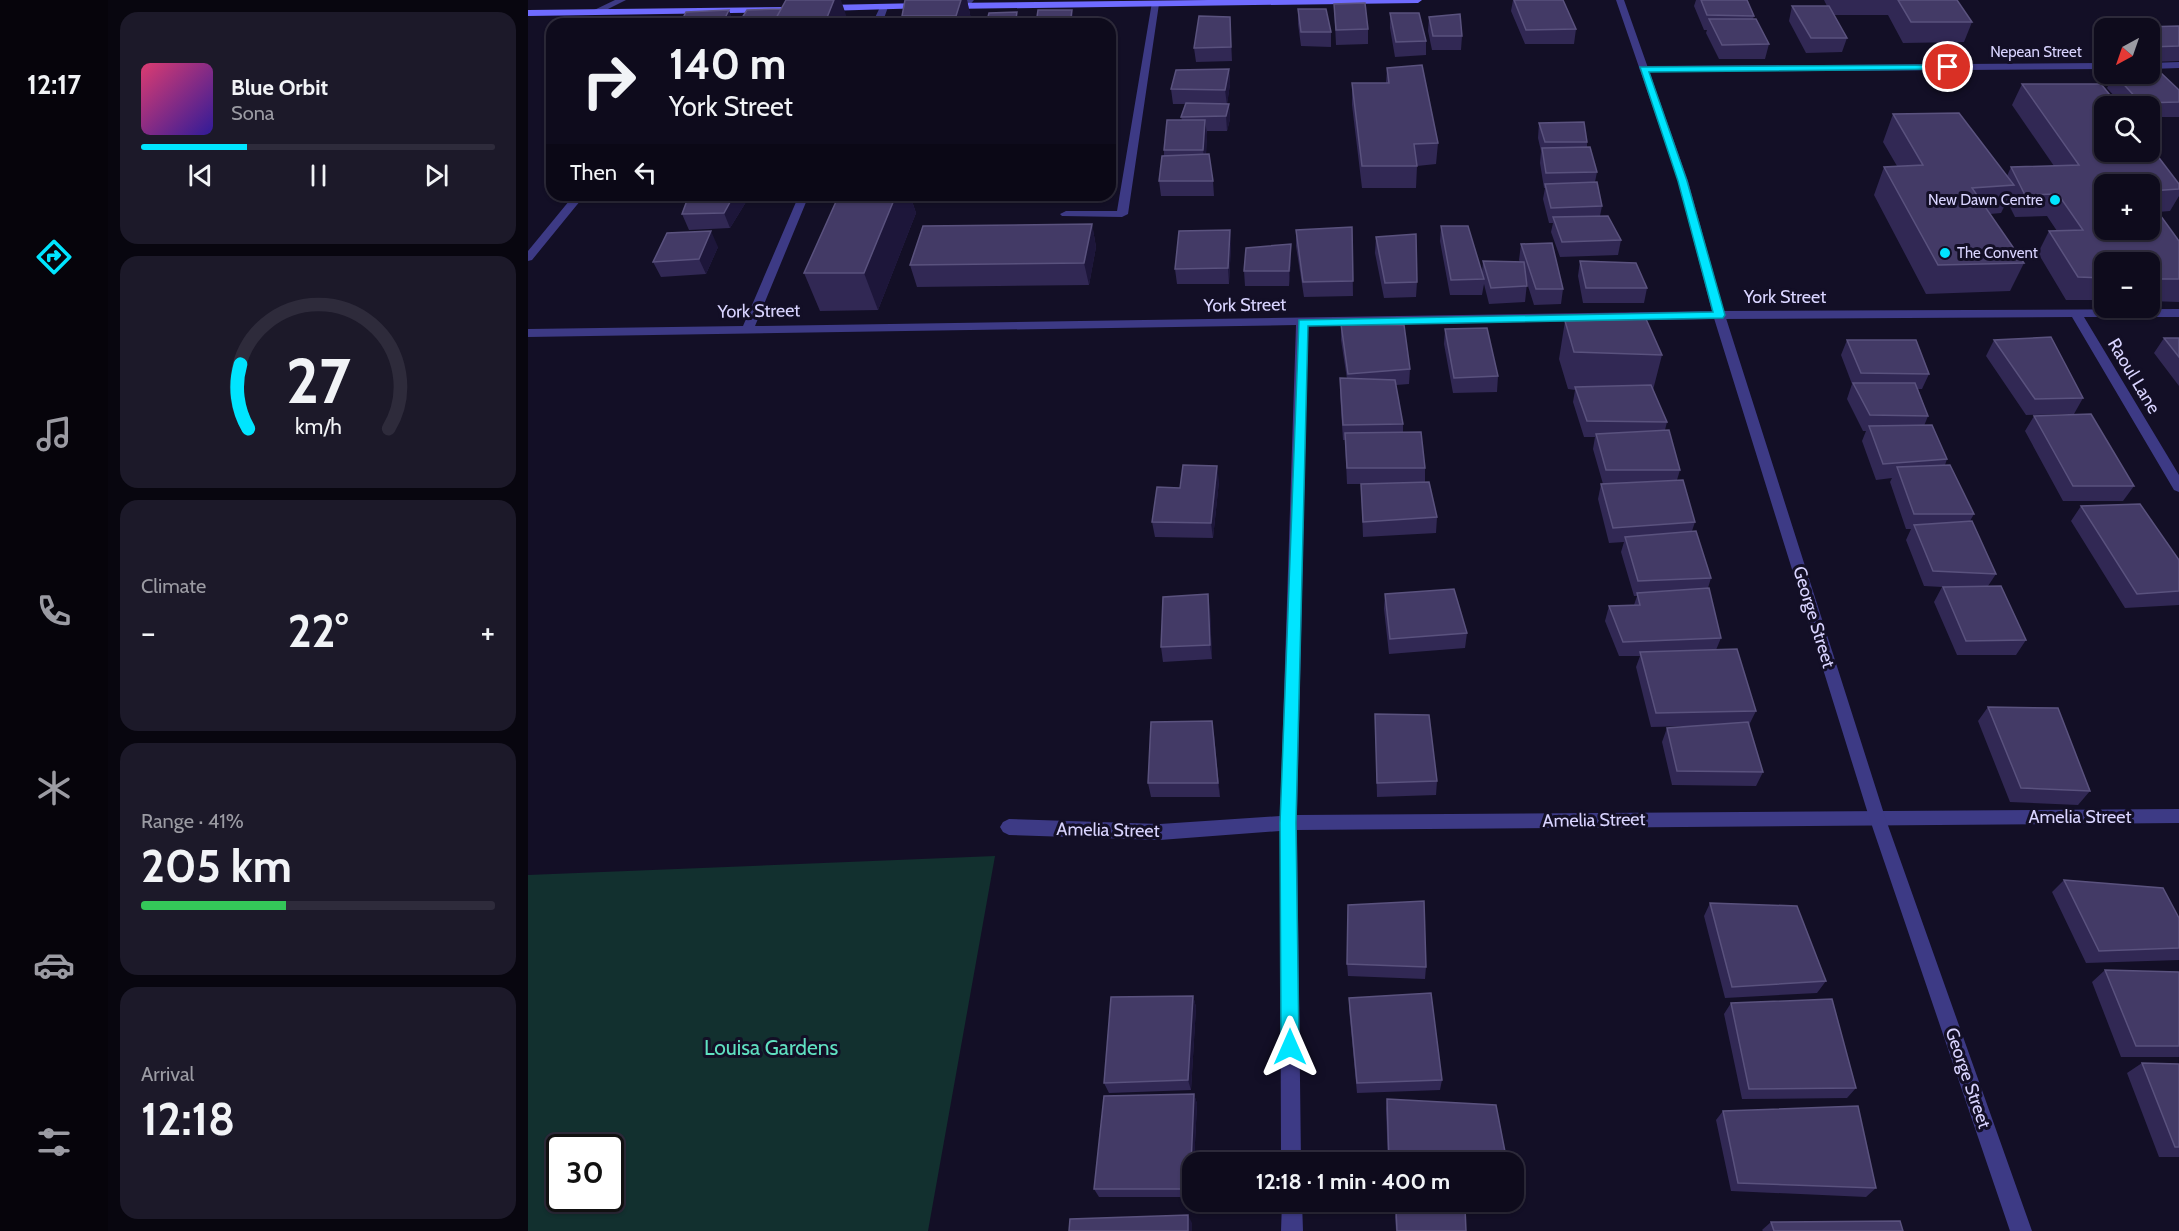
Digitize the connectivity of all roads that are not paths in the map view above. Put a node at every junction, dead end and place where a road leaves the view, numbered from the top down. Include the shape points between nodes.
1 (622, 0) edge
2 (1418, 0) edge
3 (1620, 0) edge
4 (968, 3) edge
5 (1155, 4) junction
6 (884, 7) junction
7 (805, 8) edge
8 (816, 8) edge
9 (689, 10) junction
10 (595, 12) junction
11 (528, 13) edge
12 (685, 18) edge
13 (879, 18) edge
14 (2179, 65) edge
15 (2094, 66) edge
16 (2160, 66) edge
17 (1644, 69) junction
18 (577, 201) edge
19 (801, 201) edge
20 (1066, 214) dead end
21 (528, 258) edge
22 (2179, 313) edge
23 (2076, 314) junction
24 (1719, 315) junction
25 (1302, 322) junction
26 (748, 329) junction
27 (528, 333) edge
28 (2179, 487) edge
29 (2179, 816) edge
30 (1877, 817) junction
31 (1288, 823) junction
32 (1009, 826) dead end
33 (1291, 1152) edge
34 (1292, 1212) edge
35 (1292, 1231) edge
36 (2021, 1231) edge

1 - 10 street
2 - 5 main road
3 - 17 street, George Street
4 - 5 main road
4 - 6 main road
5 - 20 street via 1122,214
6 - 8 main road
6 - 13 street
7 - 9 main road
9 - 10 main road
9 - 12 street
10 - 11 main road
14 - 16 street
15 - 17 street, Nepean Street
17 - 24 street, George Street via 1683,181
18 - 21 street
19 - 26 street
22 - 23 street, York Street
23 - 24 street, York Street
23 - 28 street, Raoul Lane
24 - 25 street, York Street
24 - 30 street, George Street
25 - 26 street, York Street
25 - 31 street
26 - 27 street, York Street
29 - 30 street, Amelia Street
30 - 31 street, Amelia Street
30 - 36 street, George Street
31 - 32 street, Amelia Street via 1160,832
31 - 33 street
34 - 35 street

